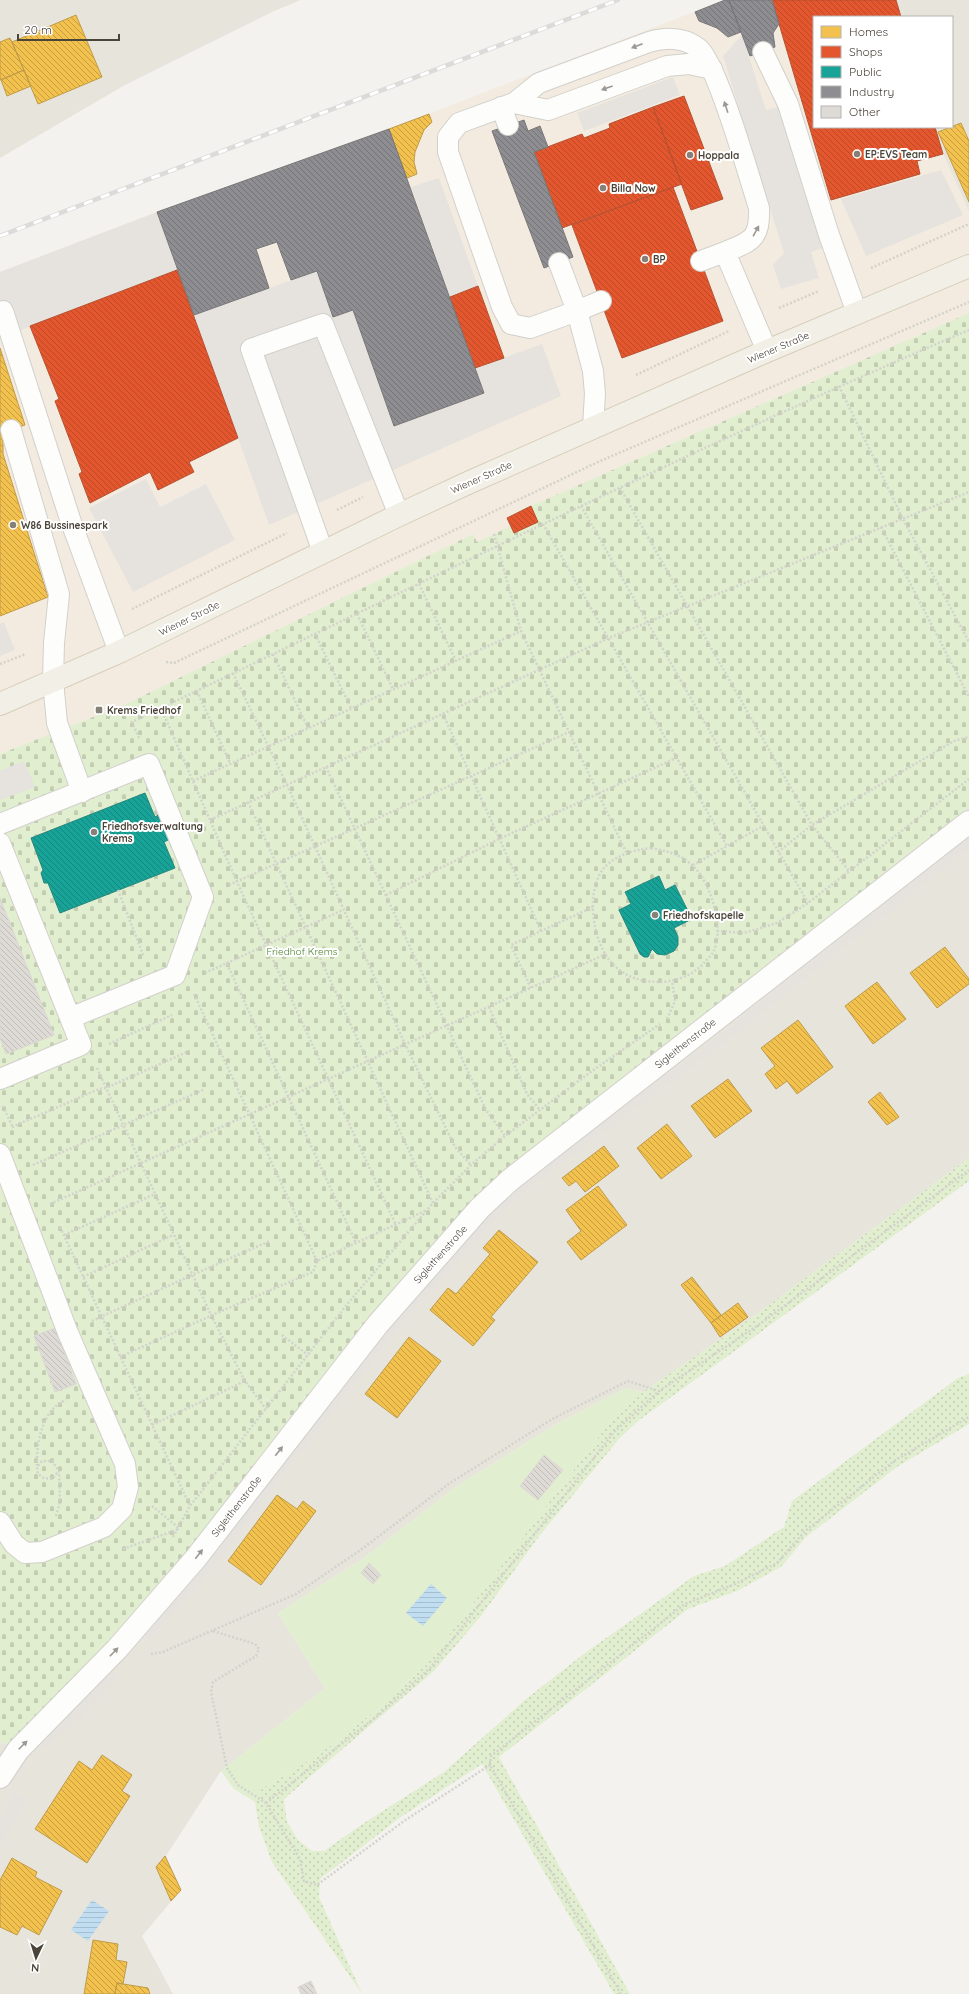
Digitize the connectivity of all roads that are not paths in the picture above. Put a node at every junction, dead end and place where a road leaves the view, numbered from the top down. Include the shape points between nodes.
1 (763, 52) dead end
2 (712, 69) junction
3 (508, 112) junction
4 (725, 252) junction
5 (701, 262) dead end
6 (559, 263) dead end
7 (969, 266) edge
8 (601, 301) dead end
9 (577, 310) junction
10 (3, 311) dead end
11 (857, 313) junction
12 (767, 351) junction
13 (593, 427) junction
14 (12, 430) dead end
15 (399, 515) junction
16 (323, 552) junction
17 (119, 652) junction
18 (53, 681) junction
19 (0, 704) edge
20 (82, 792) junction
21 (969, 822) edge
22 (0, 824) edge
23 (0, 843) edge
24 (70, 1018) junction
25 (0, 1079) edge
26 (0, 1154) edge
27 (0, 1522) edge
28 (0, 1777) edge

1 - 11 lane via 788,104 829,235
2 -> 3 lane via 689,64 667,66 548,110
2 -> 3 lane via 700,49 683,40 664,38 539,83
4 -> 2 lane via 749,242 759,226 759,208 722,92
3 - 9 lane via 459,123 448,137 448,152 502,307 511,324 530,328
4 - 5 lane
4 - 12 lane
6 - 9 lane
7 - 11 main road, Wiener Straße
8 - 9 lane
9 - 13 lane via 593,370
10 - 17 lane via 71,522
11 - 12 main road, Wiener Straße
12 - 13 main road, Wiener Straße
13 - 15 main road, Wiener Straße
14 - 18 lane via 59,594
15 - 16 main road, Wiener Straße
15 - 16 lane via 323,324 251,349
16 - 17 main road, Wiener Straße
17 - 18 main road, Wiener Straße
18 - 19 main road, Wiener Straße
18 - 20 lane via 57,723
20 - 22 lane
20 - 24 lane via 149,764 203,897 175,975
28 -> 21 street, Sigleithenstraße via 18,1750 117,1649 196,1558 378,1324 480,1208 510,1180
23 - 24 lane
24 - 25 lane via 81,1045
26 - 27 lane via 68,1332 125,1464 128,1487 122,1509 104,1527 42,1552 26,1553 14,1544

